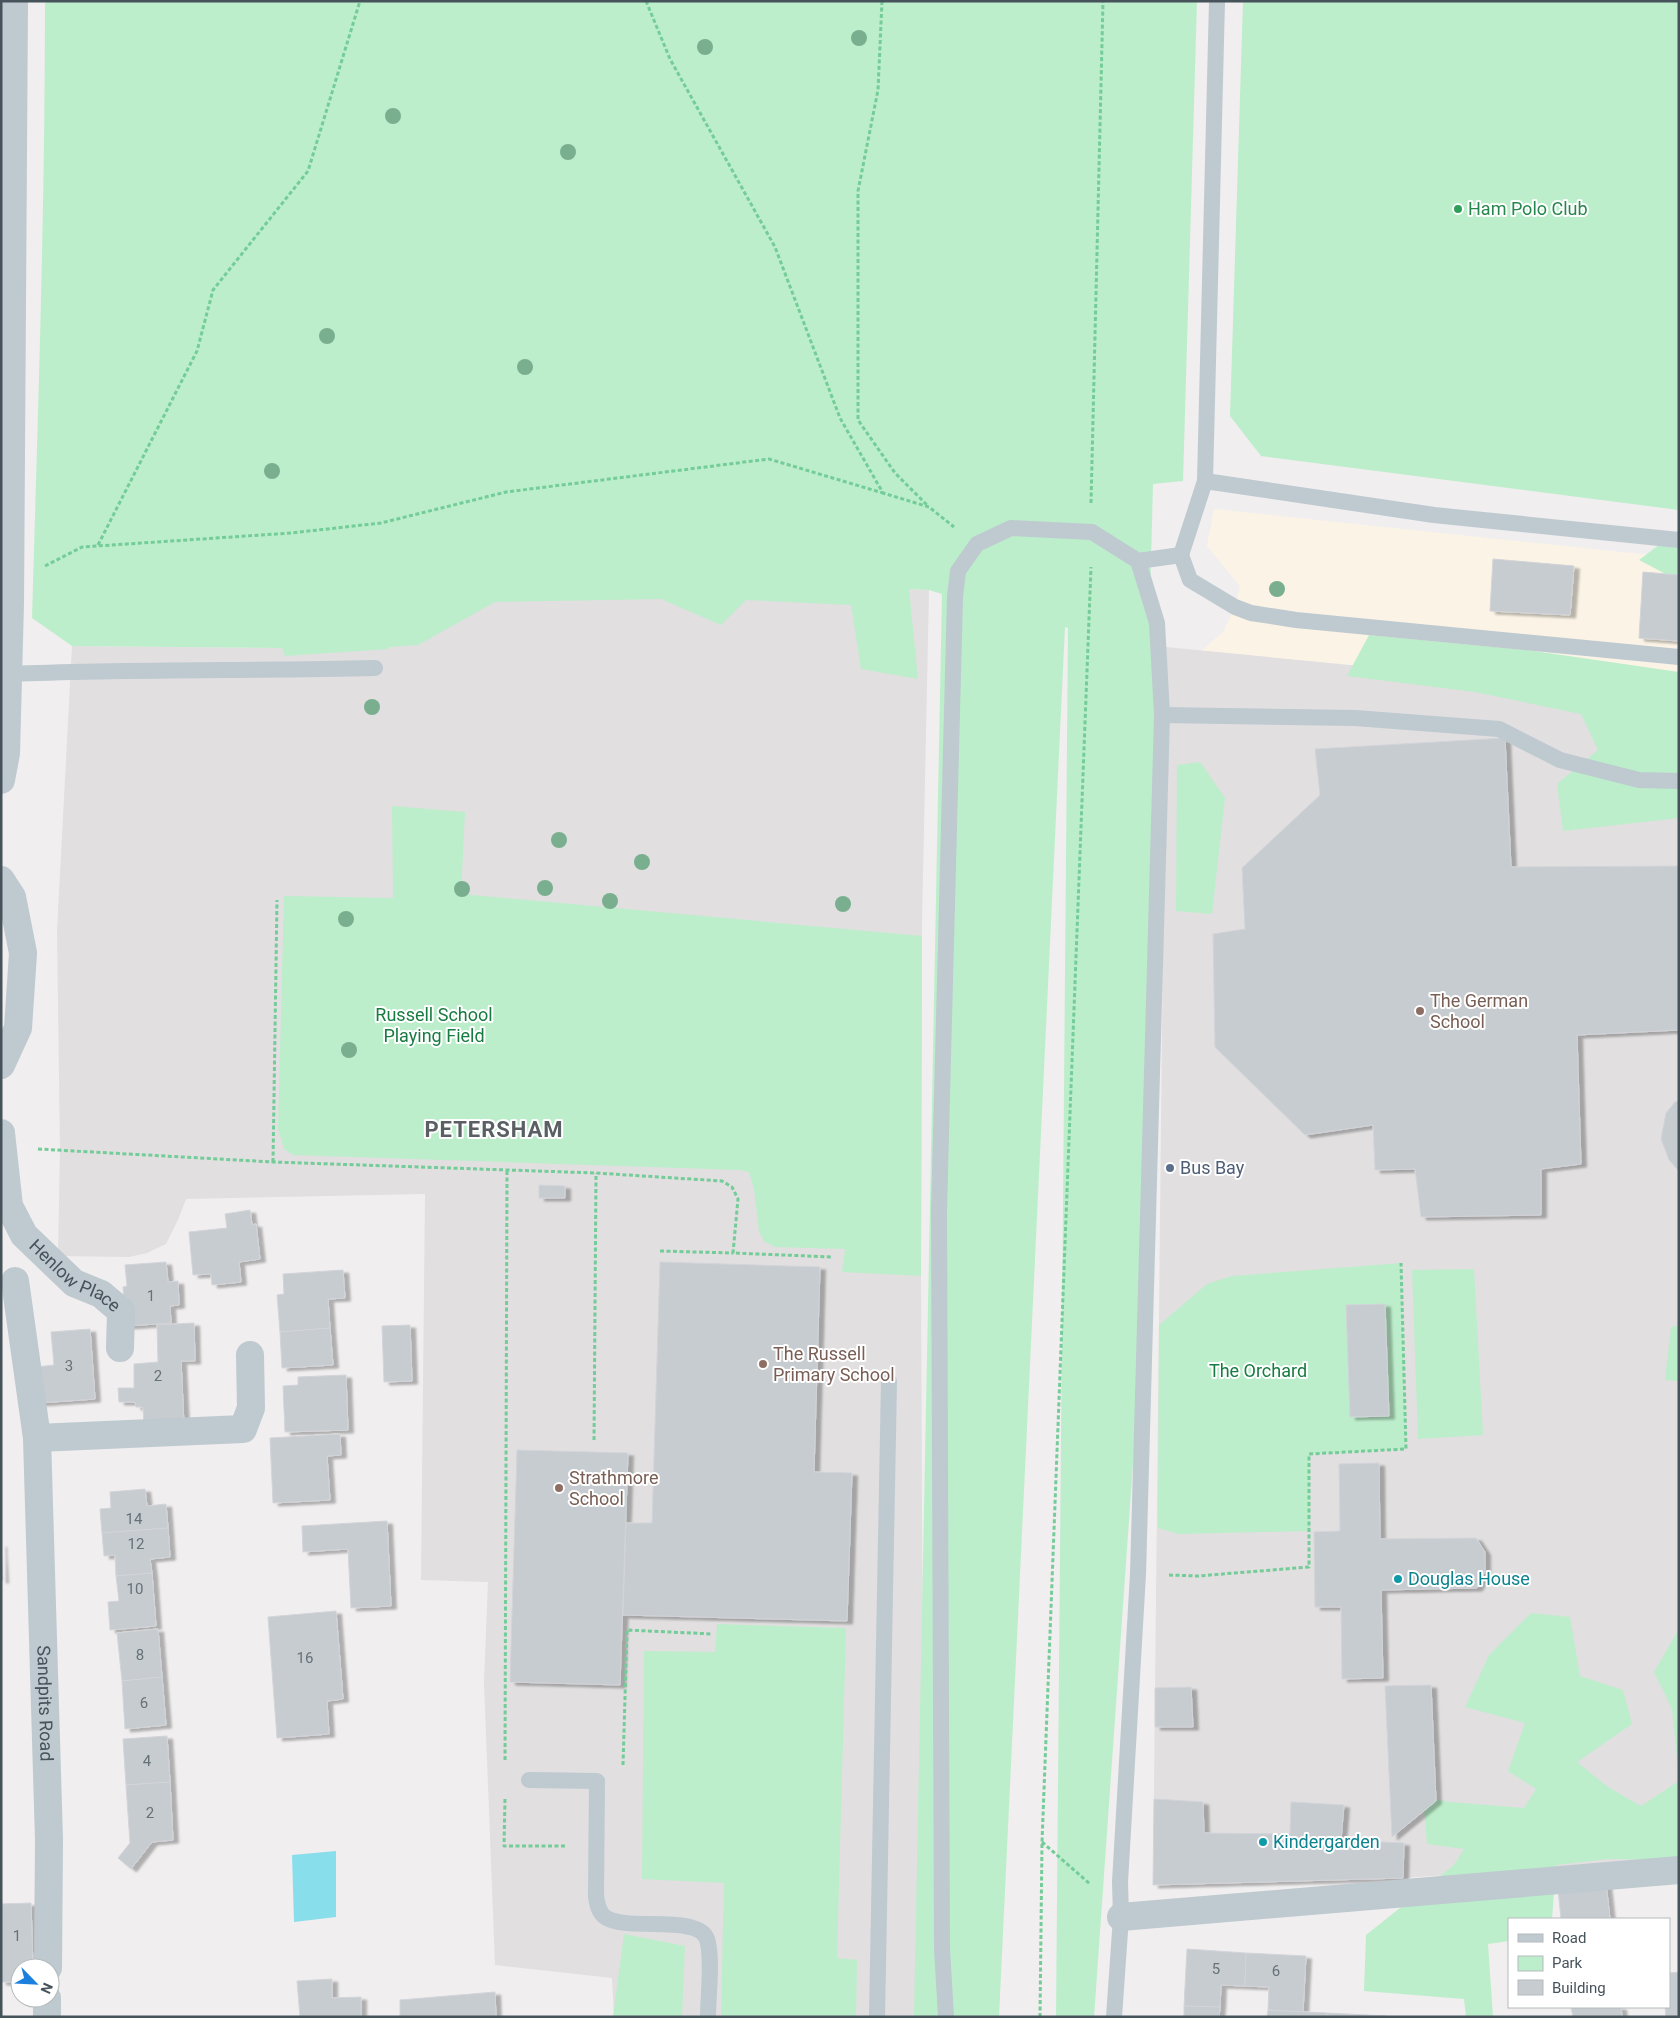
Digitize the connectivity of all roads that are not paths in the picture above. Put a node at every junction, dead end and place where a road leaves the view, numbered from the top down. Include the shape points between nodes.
1 (14, 1) edge
2 (1217, 1) edge
3 (1205, 481) junction
4 (1679, 540) edge
5 (1181, 555) junction
6 (1138, 561) junction
7 (1679, 657) edge
8 (375, 668) dead end
9 (9, 674) junction
10 (1162, 714) junction
11 (1, 780) edge
12 (1679, 781) edge
13 (1, 880) edge
14 (1, 1065) edge
15 (2, 1140) edge
16 (15, 1281) dead end
17 (120, 1348) dead end
18 (250, 1355) dead end
19 (889, 1381) dead end
20 (37, 1438) junction
21 (529, 1780) dead end
22 (1679, 1870) edge
23 (1121, 1917) junction
24 (48, 1958) edge
25 (708, 2017) edge
26 (877, 2017) edge
27 (946, 2017) edge
28 (1114, 2017) edge

1 - 9 street
2 - 3 lane
3 - 4 lane via 1434,515
3 - 5 lane
5 - 6 lane
5 - 7 lane via 1190,580 1235,607 1252,613 1314,622
6 - 10 lane via 1157,623
6 - 27 lane via 1092,532 1011,528 977,544 958,571 939,1211 942,1949
8 - 9 lane
9 - 11 street via 6,753
10 - 12 lane via 1355,718 1498,729 1560,760 1639,780
10 - 23 lane via 1138,1574 1120,1882
13 - 14 street via 12,897 23,952 18,1028
15 - 17 street, Henlow Place via 10,1206 24,1235 74,1283 101,1294 121,1311
16 - 20 street, Sandpits Road
18 - 20 street via 251,1408 243,1429
19 - 26 lane
20 - 24 street, Sandpits Road via 49,1840
21 - 25 lane via 597,1781 596,1896 600,1912 619,1922 688,1927 703,1932 709,1953
22 - 23 street
23 - 28 lane

